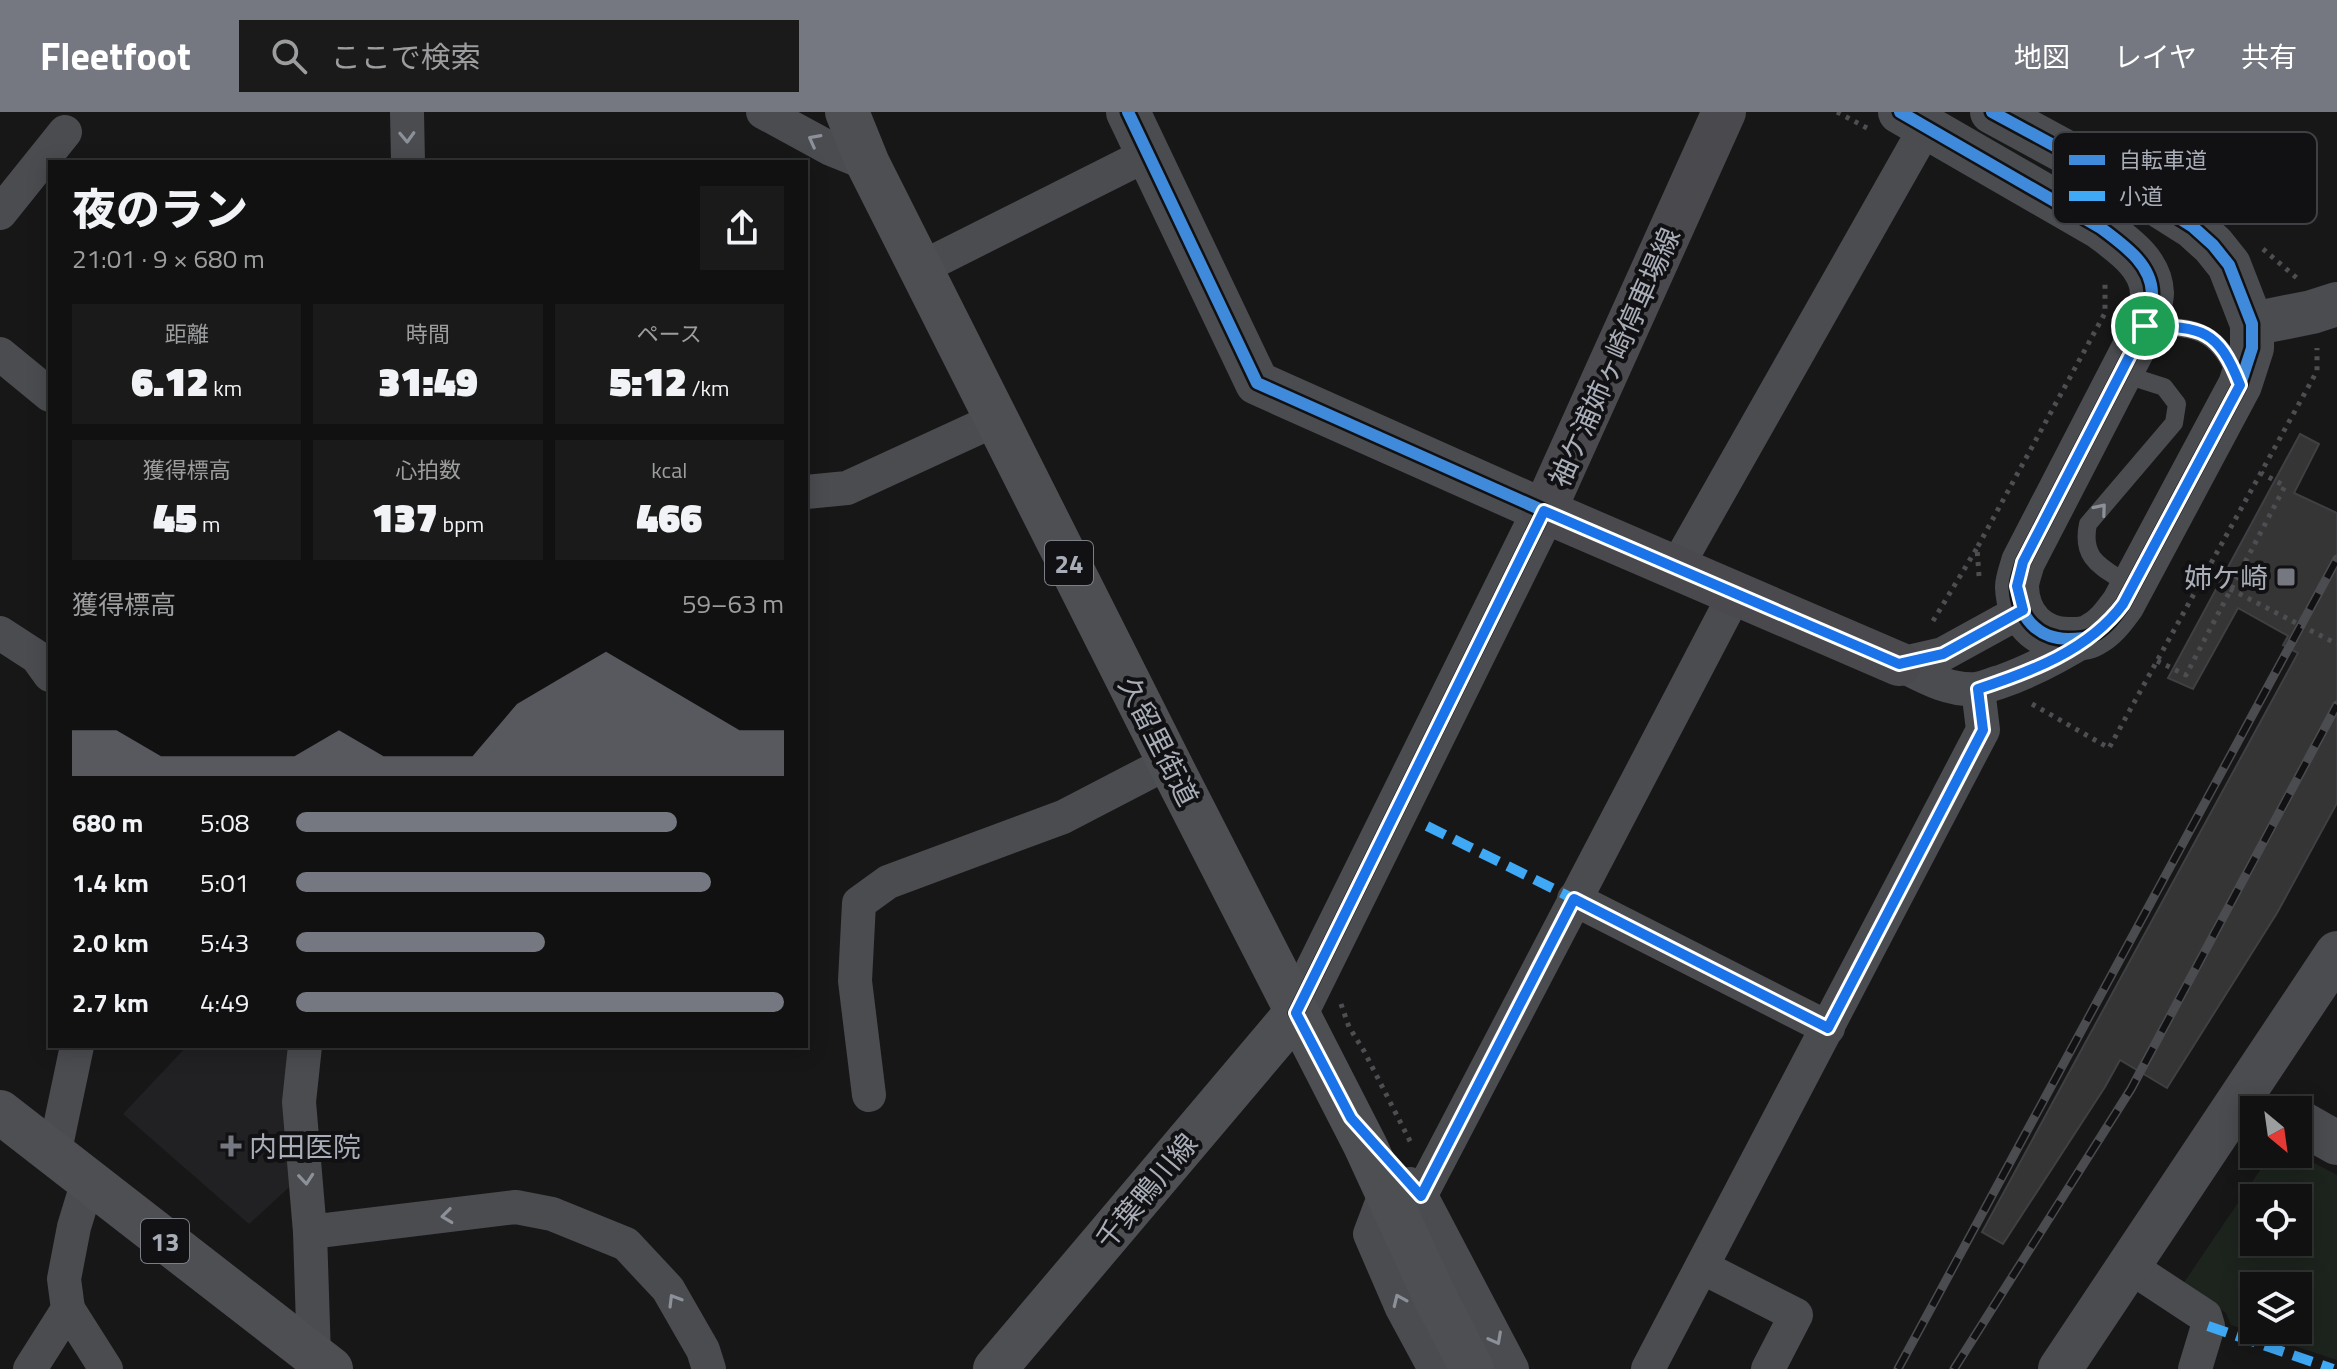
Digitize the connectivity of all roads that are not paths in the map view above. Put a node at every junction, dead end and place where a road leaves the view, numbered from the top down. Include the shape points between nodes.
1 (407, 112) edge
2 (763, 112) edge
3 (847, 112) edge
4 (1128, 112) edge
5 (1724, 112) edge
6 (1992, 112) edge
7 (1913, 120) edge
8 (65, 132) dead end
9 (2053, 145) edge
10 (1148, 154) junction
11 (408, 160) edge
12 (868, 164) junction
13 (2053, 200) edge
14 (0, 213) edge
15 (2094, 224) edge
16 (2188, 224) edge
17 (921, 268) junction
18 (2337, 304) edge
19 (2252, 324) junction
20 (2145, 326) junction
21 (0, 354) edge
22 (2120, 373) junction
23 (2240, 385) junction
24 (48, 393) edge
25 (997, 419) junction
26 (808, 492) edge
27 (1544, 511) junction
28 (1676, 568) junction
29 (2132, 587) junction
30 (1736, 592) junction
31 (2023, 610) junction
32 (0, 633) edge
33 (2090, 637) junction
34 (1912, 649) junction
35 (48, 672) edge
36 (1978, 689) junction
37 (1169, 762) junction
38 (1574, 899) junction
39 (2337, 953) edge
40 (1296, 1013) junction
41 (1828, 1028) junction
42 (77, 1048) edge
43 (305, 1048) edge
44 (869, 1095) dead end
45 (2265, 1096) edge
46 (0, 1112) edge
47 (2240, 1128) edge
48 (2312, 1129) edge
49 (2337, 1143) edge
50 (71, 1168) junction
51 (1404, 1204) junction
52 (310, 1232) junction
53 (2129, 1266) junction
54 (1702, 1267) junction
55 (68, 1309) junction
56 (326, 1366) edge
57 (30, 1369) edge
58 (106, 1369) edge
59 (709, 1369) edge
60 (995, 1369) edge
61 (1435, 1369) edge
62 (1472, 1369) edge
63 (1512, 1369) edge
64 (1648, 1369) edge
65 (1768, 1369) edge
66 (2060, 1369) edge
67 (2195, 1369) edge

1 -> 11 street
12 -> 2 street
3 - 12 main road, 久留里街道 / 24
4 - 10 street
5 - 27 main road, 袖ケ浦姉ヶ崎停車場線
6 - 9 street
7 - 13 street
7 - 28 street
8 - 14 street
10 - 17 street
10 - 27 street via 1257,383
12 - 17 main road, 久留里街道 / 24
15 - 20 street via 2147,269 2152,294
16 - 19 street via 2229,265
17 - 25 main road, 久留里街道 / 24
18 - 19 street
19 - 23 street via 2252,348
20 - 22 street
20 - 23 lane via 2188,327 2215,341 2230,359
21 - 24 street
29 -> 22 lane via 2091,558 2085,541 2088,524 2174,423 2177,404 2164,387
22 - 31 street via 2023,562 2017,586
23 - 29 street
25 - 26 street via 847,488
25 - 37 main road, 久留里街道 / 24
27 - 28 main road, 袖ケ浦姉ヶ崎停車場線
27 - 40 street
28 - 30 main road, 袖ケ浦姉ヶ崎停車場線
29 - 33 street via 2110,622
30 - 34 main road, 袖ケ浦姉ヶ崎停車場線
30 - 38 street
31 - 33 street via 2029,624 2044,635
31 - 34 street via 1943,654
32 - 35 street via 37,657
33 - 36 street via 2051,661
34 - 36 street via 1933,681
36 - 41 street via 1983,730
37 - 40 main road, 久留里街道 / 24
37 - 44 street via 1063,817 888,882 859,903 855,981
38 - 41 street
38 - 51 street
39 - 45 street
40 - 51 main road, 久留里街道
40 - 60 main road, 千葉鴨川線
41 - 54 street
42 - 50 street
43 -> 52 street via 299,1102
46 - 50 main road, 13
47 - 53 street
48 - 49 street
50 - 55 street via 74,1227 64,1279
50 - 56 main road, 13
61 -> 51 street via 1370,1234
51 - 62 main road, 久留里街道 via 1434,1295
51 -> 63 street
52 - 56 street
59 -> 52 street via 668,1289 626,1244 552,1214 516,1207
53 - 66 street
53 - 67 street via 2205,1316 2208,1326
54 - 64 street
54 - 65 street via 1796,1315
55 - 57 street
55 - 58 street

